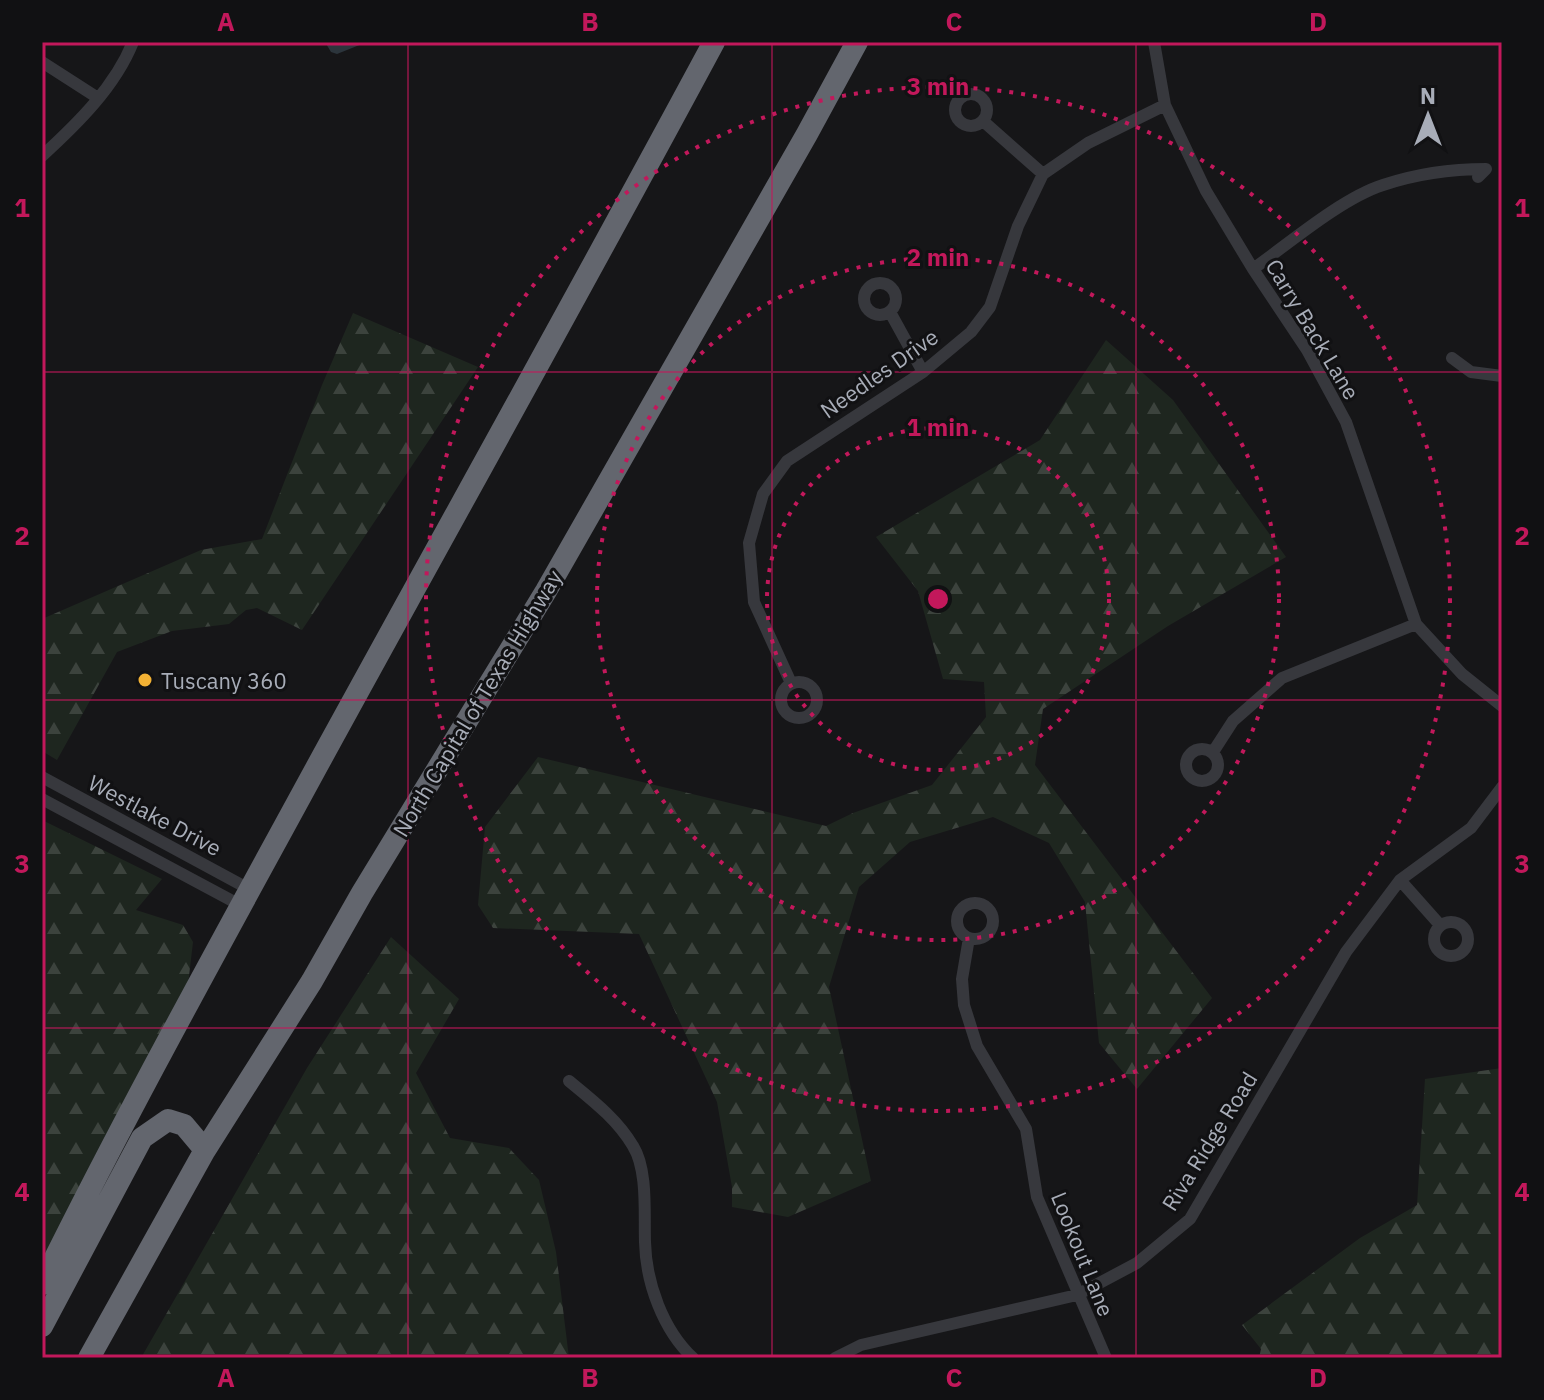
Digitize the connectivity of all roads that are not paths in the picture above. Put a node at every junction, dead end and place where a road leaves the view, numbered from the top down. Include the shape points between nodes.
1 (133, 42) edge
2 (714, 42) edge
3 (857, 42) edge
4 (1154, 42) edge
5 (42, 62) edge
6 (98, 98) junction
7 (1165, 105) junction
8 (983, 121) dead end
9 (42, 156) edge
10 (1043, 174) junction
11 (1478, 177) dead end
12 (1253, 269) junction
13 (890, 312) dead end
14 (1452, 358) dead end
15 (923, 372) junction
16 (1502, 376) edge
17 (1416, 624) junction
18 (791, 683) dead end
19 (1502, 706) edge
20 (1213, 752) dead end
21 (42, 777) edge
22 (1502, 787) edge
23 (42, 799) edge
24 (1400, 880) junction
25 (244, 897) junction
26 (1440, 925) dead end
27 (969, 938) dead end
28 (569, 1081) dead end
29 (205, 1150) junction
30 (42, 1284) edge
31 (1077, 1295) junction
32 (42, 1326) edge
33 (89, 1358) edge
34 (693, 1358) edge
35 (835, 1358) edge
36 (1106, 1358) edge

1 - 6 street
2 - 25 highway
3 - 29 highway, North Capital of Texas Highway via 546,591
4 - 7 street, Carry Back Lane
5 - 6 street
6 - 9 street
7 - 10 street, Needles Drive via 1088,143
7 - 12 street, Carry Back Lane via 1206,191
8 - 10 street
10 - 15 street, Needles Drive via 990,307 971,332
11 - 12 street via 1486,169 1453,169 1381,185
12 - 17 street, Carry Back Lane via 1307,350 1346,422
13 - 15 street
14 - 16 street via 1471,372
15 - 18 street, Needles Drive via 787,461 763,494 749,543 754,602
17 - 19 street, Carry Back Lane via 1462,674
17 - 20 street via 1282,678 1233,721
21 - 25 street, Westlake Drive
22 - 24 street, Riva Ridge Road via 1471,828
23 - 25 street, Westlake Drive
24 - 26 street
24 - 31 street, Riva Ridge Road via 1346,952 1190,1219 1137,1263
25 - 30 highway
27 - 31 street, Lookout Lane via 964,1005 977,1046 1026,1129 1037,1197
28 - 34 street via 602,1108 634,1147 645,1195 651,1285 681,1347
29 - 32 highway via 184,1125 168,1120 142,1138
29 - 33 highway, North Capital of Texas Highway
31 - 35 street, Riva Ridge Road via 861,1345
31 - 36 street, Lookout Lane

